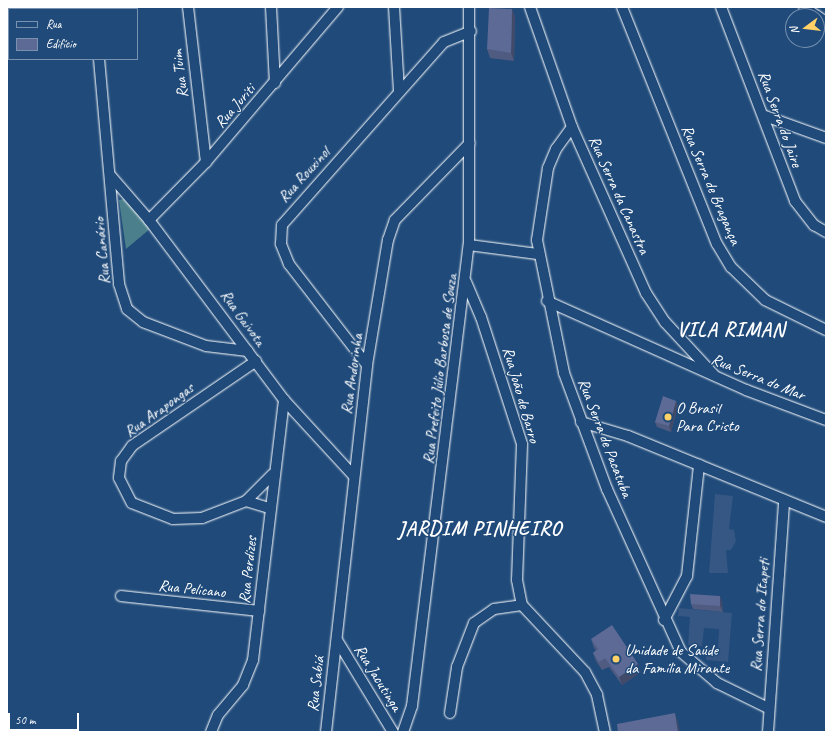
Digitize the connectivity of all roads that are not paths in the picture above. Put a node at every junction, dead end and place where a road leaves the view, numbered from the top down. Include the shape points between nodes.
1 (188, 7) edge
2 (271, 7) edge
3 (338, 7) edge
4 (469, 7) edge
5 (530, 7) edge
6 (622, 7) edge
7 (721, 7) edge
8 (393, 9) edge
9 (471, 31) junction
10 (99, 60) edge
11 (275, 83) junction
12 (399, 91) junction
13 (765, 116) junction
14 (572, 127) junction
15 (826, 138) edge
16 (470, 143) junction
17 (206, 162) junction
18 (110, 176) junction
19 (149, 220) junction
20 (826, 232) edge
21 (469, 245) junction
22 (537, 254) junction
23 (466, 282) junction
24 (547, 301) junction
25 (826, 330) edge
26 (248, 351) junction
27 (256, 361) junction
28 (367, 365) junction
29 (714, 375) junction
30 (284, 400) junction
31 (826, 420) edge
32 (581, 422) junction
33 (699, 465) junction
34 (274, 474) junction
35 (354, 476) junction
36 (246, 501) junction
37 (784, 501) junction
38 (269, 508) junction
39 (826, 517) edge
40 (121, 596) dead end
41 (522, 605) junction
42 (259, 611) junction
43 (664, 620) junction
44 (337, 640) junction
45 (768, 708) junction
46 (450, 713) dead end
47 (211, 732) edge
48 (326, 732) edge
49 (393, 732) edge
50 (403, 732) edge
51 (605, 732) edge
52 (768, 732) edge

1 - 17 street, Rua Tuim
2 - 11 street
3 - 11 street, Rua Juriti
4 - 9 street, Rua Prefeito Júlio Barbosa de Souza
5 - 14 street, Rua Serra da Canastra
6 - 25 street, Rua Serra de Bragança via 717,244 731,267 765,300
7 - 13 street, Rua Serra do Jaire
8 - 12 street
9 - 12 street, Rua Rouxinol via 444,42
9 - 16 street, Rua Prefeito Júlio Barbosa de Souza
10 - 18 street, Rua Canário
11 - 17 street, Rua Juriti
12 - 28 street, Rua Rouxinol via 287,217 280,235 289,264
13 - 15 street
13 - 20 street, Rua Serra do Jaire via 795,201 814,225
14 - 22 street, Rua Serra de Pacatuba via 556,149 548,168 539,211
14 - 29 street, Rua Serra da Canastra via 646,294 665,322
16 - 21 street, Rua Prefeito Júlio Barbosa de Souza
16 - 28 street, Rua Andorinha via 392,226
17 - 19 street, Rua Juriti
18 - 19 street, Rua Gaivota
18 - 26 street, Rua Canário via 119,284 127,309 143,322 206,346
19 - 26 street, Rua Gaivota
21 - 22 street
21 - 23 street, Rua Prefeito Júlio Barbosa de Souza
22 - 24 street, Rua Serra de Pacatuba
23 - 41 street, Rua João de Barro via 481,317 522,444 517,580
23 - 50 street, Rua Prefeito Júlio Barbosa de Souza via 413,698
24 - 29 street, Rua Serra do Mar
24 - 32 street, Rua Serra de Pacatuba via 564,373
26 - 27 street, Rua Gaivota
27 - 30 street, Rua Gaivota
27 - 36 street, Rua Arapongas via 132,446 121,461 119,478 132,503 173,519 202,518
28 - 35 street, Rua Andorinha
29 - 31 street, Rua Serra do Mar
30 - 34 street, Rua Perdizes
30 - 35 street, Rua Gaivota
32 - 33 street
32 - 43 street, Rua Serra de Pacatuba via 607,490
33 - 37 street
33 - 43 street via 687,576
34 - 36 street, Rua Arapongas
34 - 38 street, Rua Perdizes
35 - 44 street, Rua Andorinha
36 - 38 street
37 - 39 street
37 - 45 street, Rua Serra do Itapeti
38 - 42 street, Rua Perdizes
40 - 42 street, Rua Pelicano
41 - 46 street via 494,609 474,623 457,667
41 - 51 street via 586,672 597,696
42 - 47 street, Rua Perdizes via 248,675 218,715
43 - 45 street, Rua Serra de Pacatuba via 681,652 698,669 750,701
44 - 48 street, Rua Sabiá
44 - 49 street, Rua Jacutinga
45 - 52 street, Rua Serra do Itapeti

